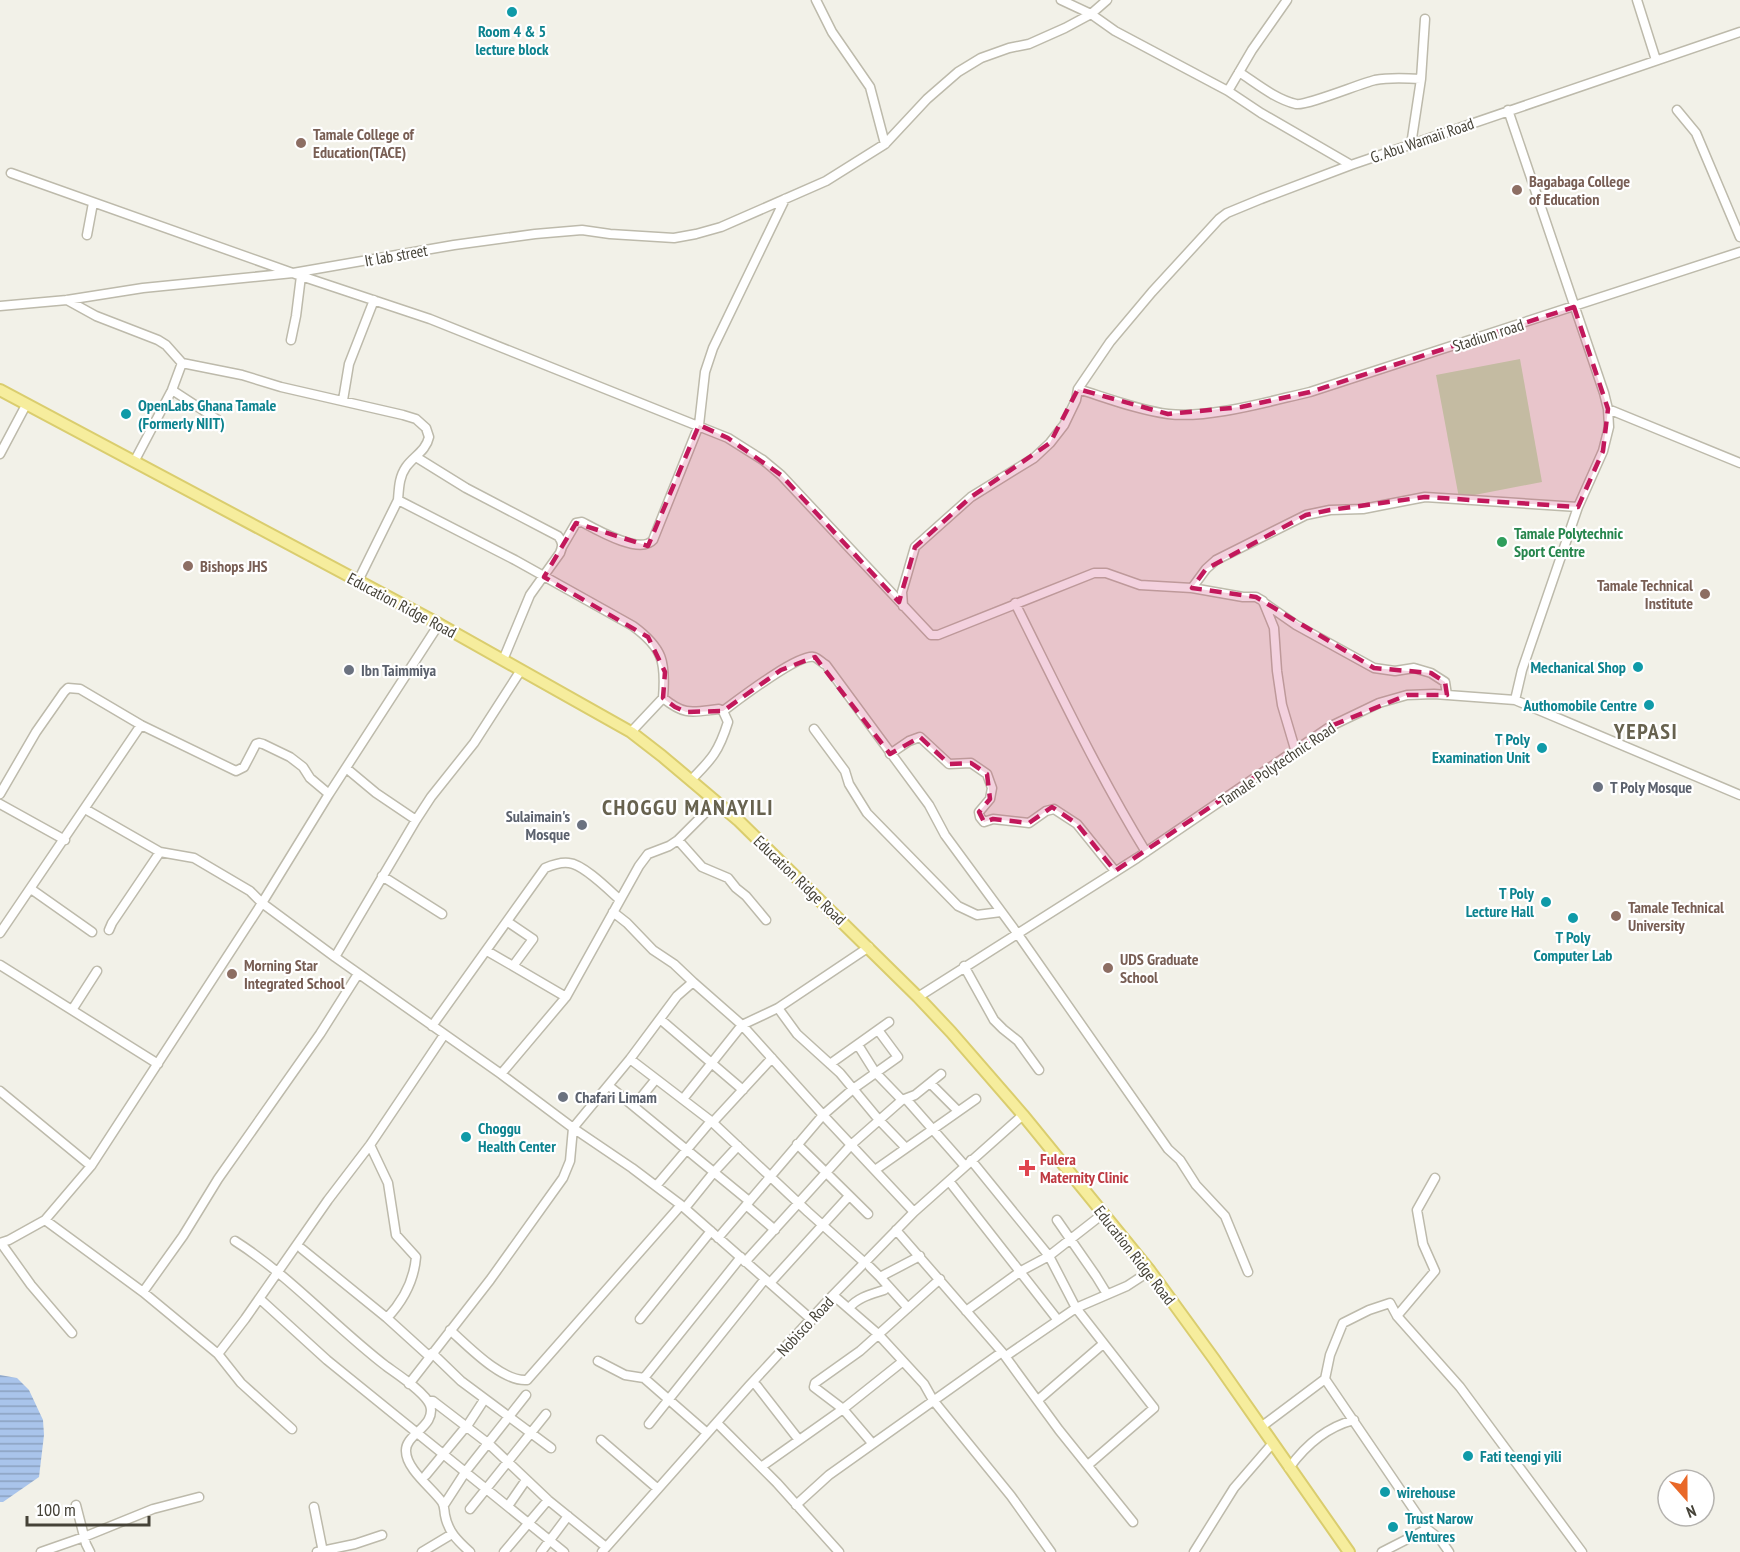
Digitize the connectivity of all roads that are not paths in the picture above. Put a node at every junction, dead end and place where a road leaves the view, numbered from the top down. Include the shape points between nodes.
1 (816, 0) edge
2 (1061, 0) edge
3 (1107, 0) edge
4 (1287, 0) edge
5 (1636, 0) edge
6 (1091, 14) junction
7 (1425, 20) dead end
8 (1740, 32) edge
9 (1656, 60) junction
10 (1239, 72) junction
11 (1421, 78) junction
12 (1228, 91) junction
13 (1508, 110) junction
14 (1677, 110) dead end
15 (885, 144) junction
16 (1412, 145) junction
17 (1351, 165) junction
18 (11, 173) dead end
19 (785, 199) junction
20 (93, 203) junction
21 (87, 235) dead end
22 (1740, 237) edge
23 (1740, 252) edge
24 (297, 274) junction
25 (67, 300) junction
26 (375, 300) junction
27 (0, 306) edge
28 (1574, 307) junction
29 (291, 340) dead end
30 (182, 363) junction
31 (1078, 389) junction
32 (0, 390) edge
33 (172, 390) junction
34 (343, 399) junction
35 (26, 405) junction
36 (1608, 409) junction
37 (218, 420) dead end
38 (699, 426) junction
39 (0, 454) edge
40 (417, 457) junction
41 (134, 462) junction
42 (1740, 463) edge
43 (398, 500) junction
44 (1578, 507) junction
45 (562, 547) junction
46 (543, 578) junction
47 (358, 581) junction
48 (1192, 588) junction
49 (1263, 601) junction
50 (1015, 603) junction
51 (903, 606) junction
52 (439, 624) junction
53 (503, 660) junction
54 (521, 670) junction
55 (1446, 695) junction
56 (663, 698) junction
57 (1515, 700) junction
58 (723, 711) junction
59 (141, 725) junction
60 (814, 729) dead end
61 (631, 732) junction
62 (1295, 749) junction
63 (890, 754) junction
64 (346, 768) junction
65 (691, 780) junction
66 (0, 794) edge
67 (329, 794) junction
68 (1740, 795) edge
69 (715, 803) junction
70 (0, 804) edge
71 (86, 809) junction
72 (416, 820) junction
73 (65, 840) junction
74 (678, 840) junction
75 (160, 852) junction
76 (1146, 852) junction
77 (1115, 871) junction
78 (382, 876) junction
79 (31, 889) junction
80 (620, 900) junction
81 (262, 903) junction
82 (613, 912) junction
83 (1000, 912) junction
84 (442, 914) dead end
85 (766, 920) dead end
86 (508, 922) junction
87 (109, 930) dead end
88 (92, 932) dead end
89 (0, 933) edge
90 (1017, 933) junction
91 (869, 947) junction
92 (487, 951) junction
93 (335, 957) junction
94 (0, 965) edge
95 (513, 966) junction
96 (964, 966) junction
97 (97, 971) dead end
98 (358, 974) junction
99 (693, 982) junction
100 (566, 997) junction
101 (918, 997) junction
102 (778, 1008) junction
103 (72, 1010) junction
104 (660, 1019) junction
105 (889, 1022) dead end
106 (742, 1025) junction
107 (432, 1026) junction
108 (878, 1030) junction
109 (444, 1035) junction
110 (858, 1045) junction
111 (772, 1058) junction
112 (630, 1059) junction
113 (712, 1063) junction
114 (158, 1064) junction
115 (830, 1064) junction
116 (1040, 1070) dead end
117 (875, 1072) junction
118 (501, 1074) junction
119 (941, 1074) dead end
120 (656, 1079) junction
121 (930, 1083) junction
122 (609, 1086) junction
123 (853, 1089) junction
124 (742, 1090) junction
125 (0, 1091) edge
126 (683, 1099) junction
127 (904, 1099) junction
128 (976, 1099) dead end
129 (634, 1106) junction
130 (958, 1111) junction
131 (823, 1115) junction
132 (1023, 1115) junction
133 (879, 1120) junction
134 (712, 1122) junction
135 (573, 1128) junction
136 (932, 1130) junction
137 (797, 1144) junction
138 (370, 1145) junction
139 (851, 1145) junction
140 (738, 1146) junction
141 (906, 1148) junction
142 (687, 1150) junction
143 (968, 1163) junction
144 (91, 1167) junction
145 (875, 1170) junction
146 (714, 1172) junction
147 (826, 1173) junction
148 (771, 1175) junction
149 (1435, 1178) dead end
150 (950, 1181) junction
151 (656, 1186) junction
152 (849, 1196) junction
153 (748, 1203) junction
154 (799, 1204) junction
155 (683, 1207) junction
156 (914, 1212) junction
157 (1104, 1213) junction
158 (868, 1214) dead end
159 (45, 1220) junction
160 (1056, 1220) dead end
161 (823, 1226) junction
162 (775, 1230) junction
163 (896, 1230) junction
164 (711, 1232) junction
165 (718, 1238) junction
166 (1071, 1240) junction
167 (234, 1241) dead end
168 (0, 1243) edge
169 (302, 1250) dead end
170 (920, 1256) junction
171 (1049, 1256) junction
172 (743, 1260) junction
173 (867, 1265) junction
174 (1022, 1271) junction
175 (1149, 1271) junction
176 (279, 1272) junction
177 (1248, 1272) dead end
178 (880, 1277) junction
179 (940, 1279) junction
180 (767, 1281) junction
181 (884, 1290) dead end
182 (143, 1292) junction
183 (1107, 1294) junction
184 (834, 1295) junction
185 (260, 1299) junction
186 (849, 1308) junction
187 (908, 1308) junction
188 (1076, 1308) junction
189 (966, 1311) junction
190 (1397, 1316) junction
191 (387, 1318) junction
192 (640, 1319) dead end
193 (1057, 1319) junction
194 (812, 1320) junction
195 (450, 1330) junction
196 (72, 1333) dead end
197 (878, 1334) junction
198 (1103, 1344) junction
199 (218, 1354) junction
200 (1004, 1354) junction
201 (431, 1355) junction
202 (598, 1360) dead end
203 (902, 1362) junction
204 (644, 1378) junction
205 (1325, 1379) junction
206 (409, 1384) junction
207 (758, 1386) dead end
208 (526, 1395) dead end
209 (668, 1398) junction
210 (484, 1400) junction
211 (933, 1400) junction
212 (1038, 1400) junction
213 (428, 1401) junction
214 (843, 1409) junction
215 (546, 1414) dead end
216 (507, 1417) junction
217 (1354, 1420) junction
218 (717, 1423) junction
219 (649, 1424) dead end
220 (465, 1426) junction
221 (1261, 1427) junction
222 (292, 1429) dead end
223 (418, 1432) junction
224 (530, 1433) junction
225 (707, 1434) junction
226 (601, 1440) dead end
227 (800, 1440) junction
228 (872, 1443) junction
229 (489, 1444) junction
230 (1272, 1444) junction
231 (551, 1448) dead end
232 (443, 1452) junction
233 (508, 1464) junction
234 (1088, 1465) junction
235 (761, 1467) junction
236 (1289, 1468) junction
237 (465, 1471) junction
238 (426, 1475) dead end
239 (526, 1480) junction
240 (487, 1489) junction
241 (658, 1489) junction
242 (199, 1497) dead end
243 (548, 1500) junction
244 (76, 1505) dead end
245 (444, 1505) junction
246 (796, 1505) junction
247 (508, 1506) junction
248 (314, 1507) dead end
249 (470, 1509) dead end
250 (568, 1516) junction
251 (528, 1522) junction
252 (1133, 1522) dead end
253 (1427, 1529) junction
254 (452, 1534) junction
255 (382, 1535) dead end
256 (84, 1538) junction
257 (550, 1540) junction
258 (604, 1550) edge
259 (41, 1552) edge
260 (90, 1552) edge
261 (321, 1552) edge
262 (422, 1552) edge
263 (470, 1552) edge
264 (504, 1552) edge
265 (541, 1552) edge
266 (564, 1552) edge
267 (839, 1552) edge
268 (1051, 1552) edge
269 (1194, 1552) edge
270 (1349, 1552) edge
271 (1382, 1552) edge
272 (1449, 1552) edge
273 (1582, 1552) edge

1 - 15 street via 832,32 870,87
2 - 6 street, G. Abu Wamaii Road
3 - 6 street, It lab street
4 - 10 street
5 - 9 street
6 - 12 street, G. Abu Wamaii Road via 1115,31
6 - 15 street, It lab street via 1029,44 981,58 958,72
7 - 11 street
8 - 9 street, G. Abu Wamaii Road
9 - 13 street, G. Abu Wamaii Road
10 - 11 street via 1274,94 1303,104 1377,80
10 - 12 street
11 - 16 street
12 - 17 street, G. Abu Wamaii Road
13 - 16 street, G. Abu Wamaii Road
13 - 28 street
14 - 22 street via 1695,133
15 - 19 street, It lab street via 826,181
16 - 17 street, G. Abu Wamaii Road
17 - 31 street via 1219,219 1110,342
18 - 20 street
19 - 24 street, It lab street via 721,227 674,238 570,231 454,245
19 - 38 street via 713,348 705,372
20 - 21 street
20 - 24 street
23 - 28 street, Stadium road
24 - 25 street, It lab street via 143,288
24 - 26 street
24 - 29 street via 297,316
25 - 27 street, It lab street
25 - 30 street via 96,316 159,340
26 - 34 street via 349,364
26 - 38 street
28 - 31 street, Stadium road via 1310,393 1241,407 1168,414
28 - 36 street
30 - 33 street
30 - 34 street
31 - 51 street via 1064,425 1050,443 1034,458 971,497 915,547 902,592
32 - 35 main road, Education Ridge Road
33 - 37 street
33 - 41 street
34 - 40 street via 416,419 429,437
35 - 39 street
35 - 41 main road, Education Ridge Road
36 - 42 street
36 - 44 street via 1609,427 1603,451
38 - 45 street via 650,544 631,544 576,522
38 - 51 street via 728,438 781,475
40 - 43 street via 400,480
40 - 45 street via 466,488 558,536
41 - 47 main road, Education Ridge Road
43 - 46 street
43 - 47 street
44 - 48 street via 1425,497 1306,515 1216,560
44 - 57 street
45 - 46 street
46 - 53 street via 530,595
46 - 56 street via 648,637 656,646 665,672
47 - 52 main road, Education Ridge Road
48 - 49 street
48 - 50 street via 1140,585 1106,573 1094,573
49 - 55 street via 1296,625 1374,668 1414,668 1431,673 1445,682
49 - 62 street via 1274,628 1276,671
50 - 51 street via 938,635 931,635
50 - 76 street via 1110,792
52 - 53 main road, Education Ridge Road
52 - 64 street
53 - 54 main road, Education Ridge Road
54 - 61 main road, Education Ridge Road
54 - 72 street via 474,743
55 - 57 street, Tamale Polytechnic Road
55 - 62 street, Tamale Polytechnic Road via 1407,695 1379,703
56 - 58 street via 686,712
56 - 61 street
57 - 68 street, Tamale Polytechnic Road
58 - 63 street via 781,670 815,657 826,665
58 - 65 street via 728,722 720,747
59 - 66 street via 80,689 68,688 36,732
59 - 67 street via 236,771 244,767 260,743 290,757
59 - 71 street
60 - 83 street via 845,771 867,813 958,906 977,915
61 - 65 main road, Education Ridge Road
62 - 76 street, Tamale Polytechnic Road
63 - 77 street via 920,737 949,764 971,763 987,774 992,788 990,799 979,812 984,822 993,819 1029,823 1054,809 1077,824
63 - 83 street
64 - 67 street
64 - 72 street
65 - 69 main road, Education Ridge Road
67 - 81 street
69 - 74 street
69 - 91 main road, Education Ridge Road via 739,821
70 - 73 street
71 - 73 street
71 - 75 street
72 - 78 street
73 - 79 street
74 - 80 street via 648,854
74 - 85 street via 702,867 728,878
75 - 81 street via 201,862 250,891
75 - 87 street
76 - 77 street, Tamale Polytechnic Road
77 - 90 street, Tamale Polytechnic Road
78 - 84 street
78 - 93 street
79 - 88 street
79 - 89 street
80 - 82 street
80 - 86 street via 570,863 551,866 540,874
81 - 93 street
81 - 114 street
82 - 99 street
82 - 100 street
83 - 90 street
86 - 92 street
86 - 95 street via 533,939
90 - 96 street, Tamale Polytechnic Road
90 - 177 street via 1168,1149 1225,1216
91 - 101 main road, Education Ridge Road
91 - 102 street
92 - 95 street
92 - 107 street
93 - 98 street
94 - 103 street
95 - 100 street
96 - 101 street, Tamale Polytechnic Road
96 - 116 street via 994,1020 1018,1041
97 - 103 street
98 - 107 street
98 - 182 street
99 - 104 street via 676,996
99 - 106 street
100 - 118 street
101 - 132 main road, Education Ridge Road
102 - 106 street
102 - 115 street via 797,1034
103 - 114 street
104 - 112 street
104 - 113 street
105 - 108 street
106 - 111 street
106 - 113 street
107 - 109 street
108 - 110 street
108 - 117 street via 898,1057
109 - 118 street
109 - 138 street
110 - 115 street
110 - 117 street
111 - 124 street
111 - 131 street
112 - 120 street
112 - 122 street
113 - 124 street
113 - 126 street
114 - 144 street
115 - 123 street
117 - 123 street
117 - 127 street
118 - 135 street
119 - 121 street
120 - 126 street
120 - 129 street
121 - 127 street
121 - 130 street
122 - 129 street
122 - 135 street
123 - 131 street
123 - 133 street
124 - 134 street
125 - 144 street
126 - 134 street
127 - 133 street
127 - 136 street
128 - 130 street
129 - 142 street
130 - 136 street
131 - 137 street
131 - 139 street
132 - 143 street, Nobisco Road
132 - 157 main road, Education Ridge Road
133 - 139 street
133 - 141 street
134 - 140 street
134 - 142 street
135 - 151 street
135 - 195 street via 570,1161 563,1178
136 - 141 street
136 - 143 street
137 - 147 street
137 - 148 street
138 - 176 street
138 - 191 street via 388,1184 396,1235 416,1257 409,1286 399,1306
139 - 145 street
139 - 147 street
140 - 146 street
140 - 148 street
141 - 145 street
142 - 146 street
142 - 151 street
143 - 150 street, Nobisco Road
143 - 171 street
144 - 159 street
145 - 156 street
146 - 153 street
146 - 155 street
147 - 152 street
147 - 154 street
148 - 153 street
148 - 154 street
149 - 190 street via 1417,1210 1423,1244 1435,1271
150 - 156 street, Nobisco Road
150 - 174 street
151 - 155 street
152 - 158 street
152 - 161 street
153 - 162 street
153 - 165 street
154 - 161 street
154 - 162 street
155 - 164 street
155 - 195 street via 527,1380 514,1379 482,1359
156 - 163 street, Nobisco Road
157 - 166 street
157 - 175 main road, Education Ridge Road
159 - 168 street
159 - 182 street
160 - 166 street
161 - 173 street
161 - 180 street
162 - 172 street
163 - 170 street
163 - 173 street, Nobisco Road
164 - 165 street
164 - 192 street
165 - 172 street
166 - 171 street
166 - 183 street
167 - 176 street
168 - 196 street
169 - 191 street
170 - 178 street
170 - 179 street
171 - 174 street
171 - 188 street
172 - 180 street
172 - 204 street
173 - 178 street
173 - 184 street, Nobisco Road
174 - 189 street
174 - 193 street
175 - 183 street
175 - 221 main road, Education Ridge Road
176 - 185 street
176 - 206 street via 362,1348
178 - 187 street
179 - 187 street
179 - 189 street
180 - 194 street
180 - 209 street
181 - 186 street via 854,1302
182 - 199 street
183 - 188 street
184 - 186 street
184 - 194 street, Nobisco Road
185 - 199 street
185 - 223 street via 327,1360
186 - 197 street
187 - 197 street
188 - 193 street
188 - 198 street
189 - 200 street
190 - 205 street via 1390,1303 1343,1323
190 - 273 street via 1460,1387
191 - 201 street
193 - 200 street
194 - 218 street, Nobisco Road
195 - 201 street
197 - 203 street
197 - 214 street via 815,1383 814,1387
198 - 212 street
198 - 234 street via 1154,1408
199 - 222 street via 241,1383
200 - 211 street
200 - 212 street
201 - 206 street
201 - 210 street
202 - 204 street via 625,1375
203 - 211 street via 924,1384
203 - 214 street
204 - 209 street
205 - 217 street
205 - 221 street
206 - 213 street
207 - 227 street
208 - 216 street
209 - 219 street
209 - 225 street
210 - 216 street
210 - 220 street
211 - 228 street
211 - 268 street
212 - 234 street
213 - 220 street
213 - 223 street via 431,1413
214 - 227 street
214 - 228 street
215 - 224 street
216 - 224 street
216 - 229 street
217 - 236 street via 1335,1426 1317,1439 1301,1451
217 - 253 street
218 - 225 street, Nobisco Road
218 - 235 street
220 - 229 street
220 - 232 street
221 - 230 main road, Education Ridge Road
223 - 232 street
223 - 245 street via 405,1449 408,1458
224 - 231 street
224 - 233 street
225 - 241 street, Nobisco Road
226 - 241 street
227 - 235 street
228 - 246 street via 829,1474
229 - 233 street
229 - 237 street
230 - 236 main road, Education Ridge Road
230 - 269 street via 1234,1488
232 - 237 street
232 - 238 street
233 - 239 street
233 - 240 street
234 - 252 street
235 - 246 street
236 - 270 main road, Education Ridge Road
237 - 240 street
237 - 245 street
239 - 243 street
239 - 247 street
240 - 247 street
240 - 249 street
241 - 258 street, Nobisco Road
242 - 256 street via 153,1509
243 - 250 street
243 - 251 street
244 - 256 street
245 - 254 street
246 - 267 street
247 - 251 street
248 - 261 street
250 - 257 street
250 - 258 street
251 - 257 street
251 - 264 street
253 - 271 street
253 - 272 street
254 - 262 street
254 - 263 street
255 - 261 street
256 - 259 street
256 - 260 street
257 - 265 street
257 - 266 street

